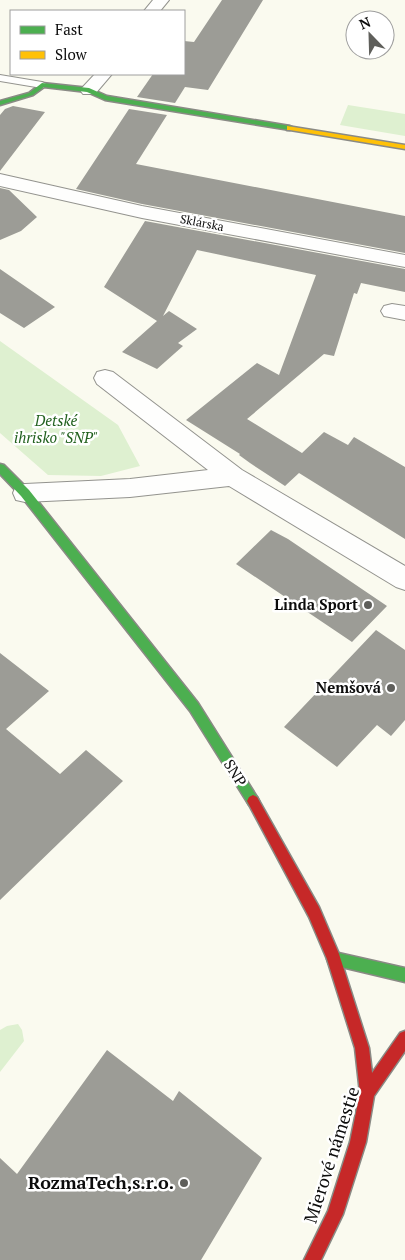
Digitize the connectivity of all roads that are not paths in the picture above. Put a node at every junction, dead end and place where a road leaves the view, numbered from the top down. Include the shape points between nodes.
1 (103, 75) edge
2 (0, 78) edge
3 (42, 86) junction
4 (89, 90) junction
5 (0, 102) edge
6 (405, 146) edge
7 (0, 180) edge
8 (405, 260) edge
9 (105, 378) dead end
10 (0, 468) edge
11 (233, 476) junction
12 (25, 493) junction
13 (405, 579) edge
14 (334, 959) junction
15 (405, 975) edge
16 (405, 1038) edge
17 (367, 1093) junction
18 (312, 1260) edge

1 - 4 street
2 - 3 lane
3 - 4 street
3 - 5 street via 31,94
4 - 6 street via 106,98
7 - 8 street, Sklárska via 142,212
9 - 11 street
10 - 12 street, SNP
11 - 12 street via 130,488
11 - 13 street
12 - 14 street, SNP via 194,707 258,809 314,912
14 - 15 street
14 - 17 street, SNP via 362,1048
16 - 17 street, Mierové námestie
17 - 18 street, Mierové námestie via 358,1142 335,1214

